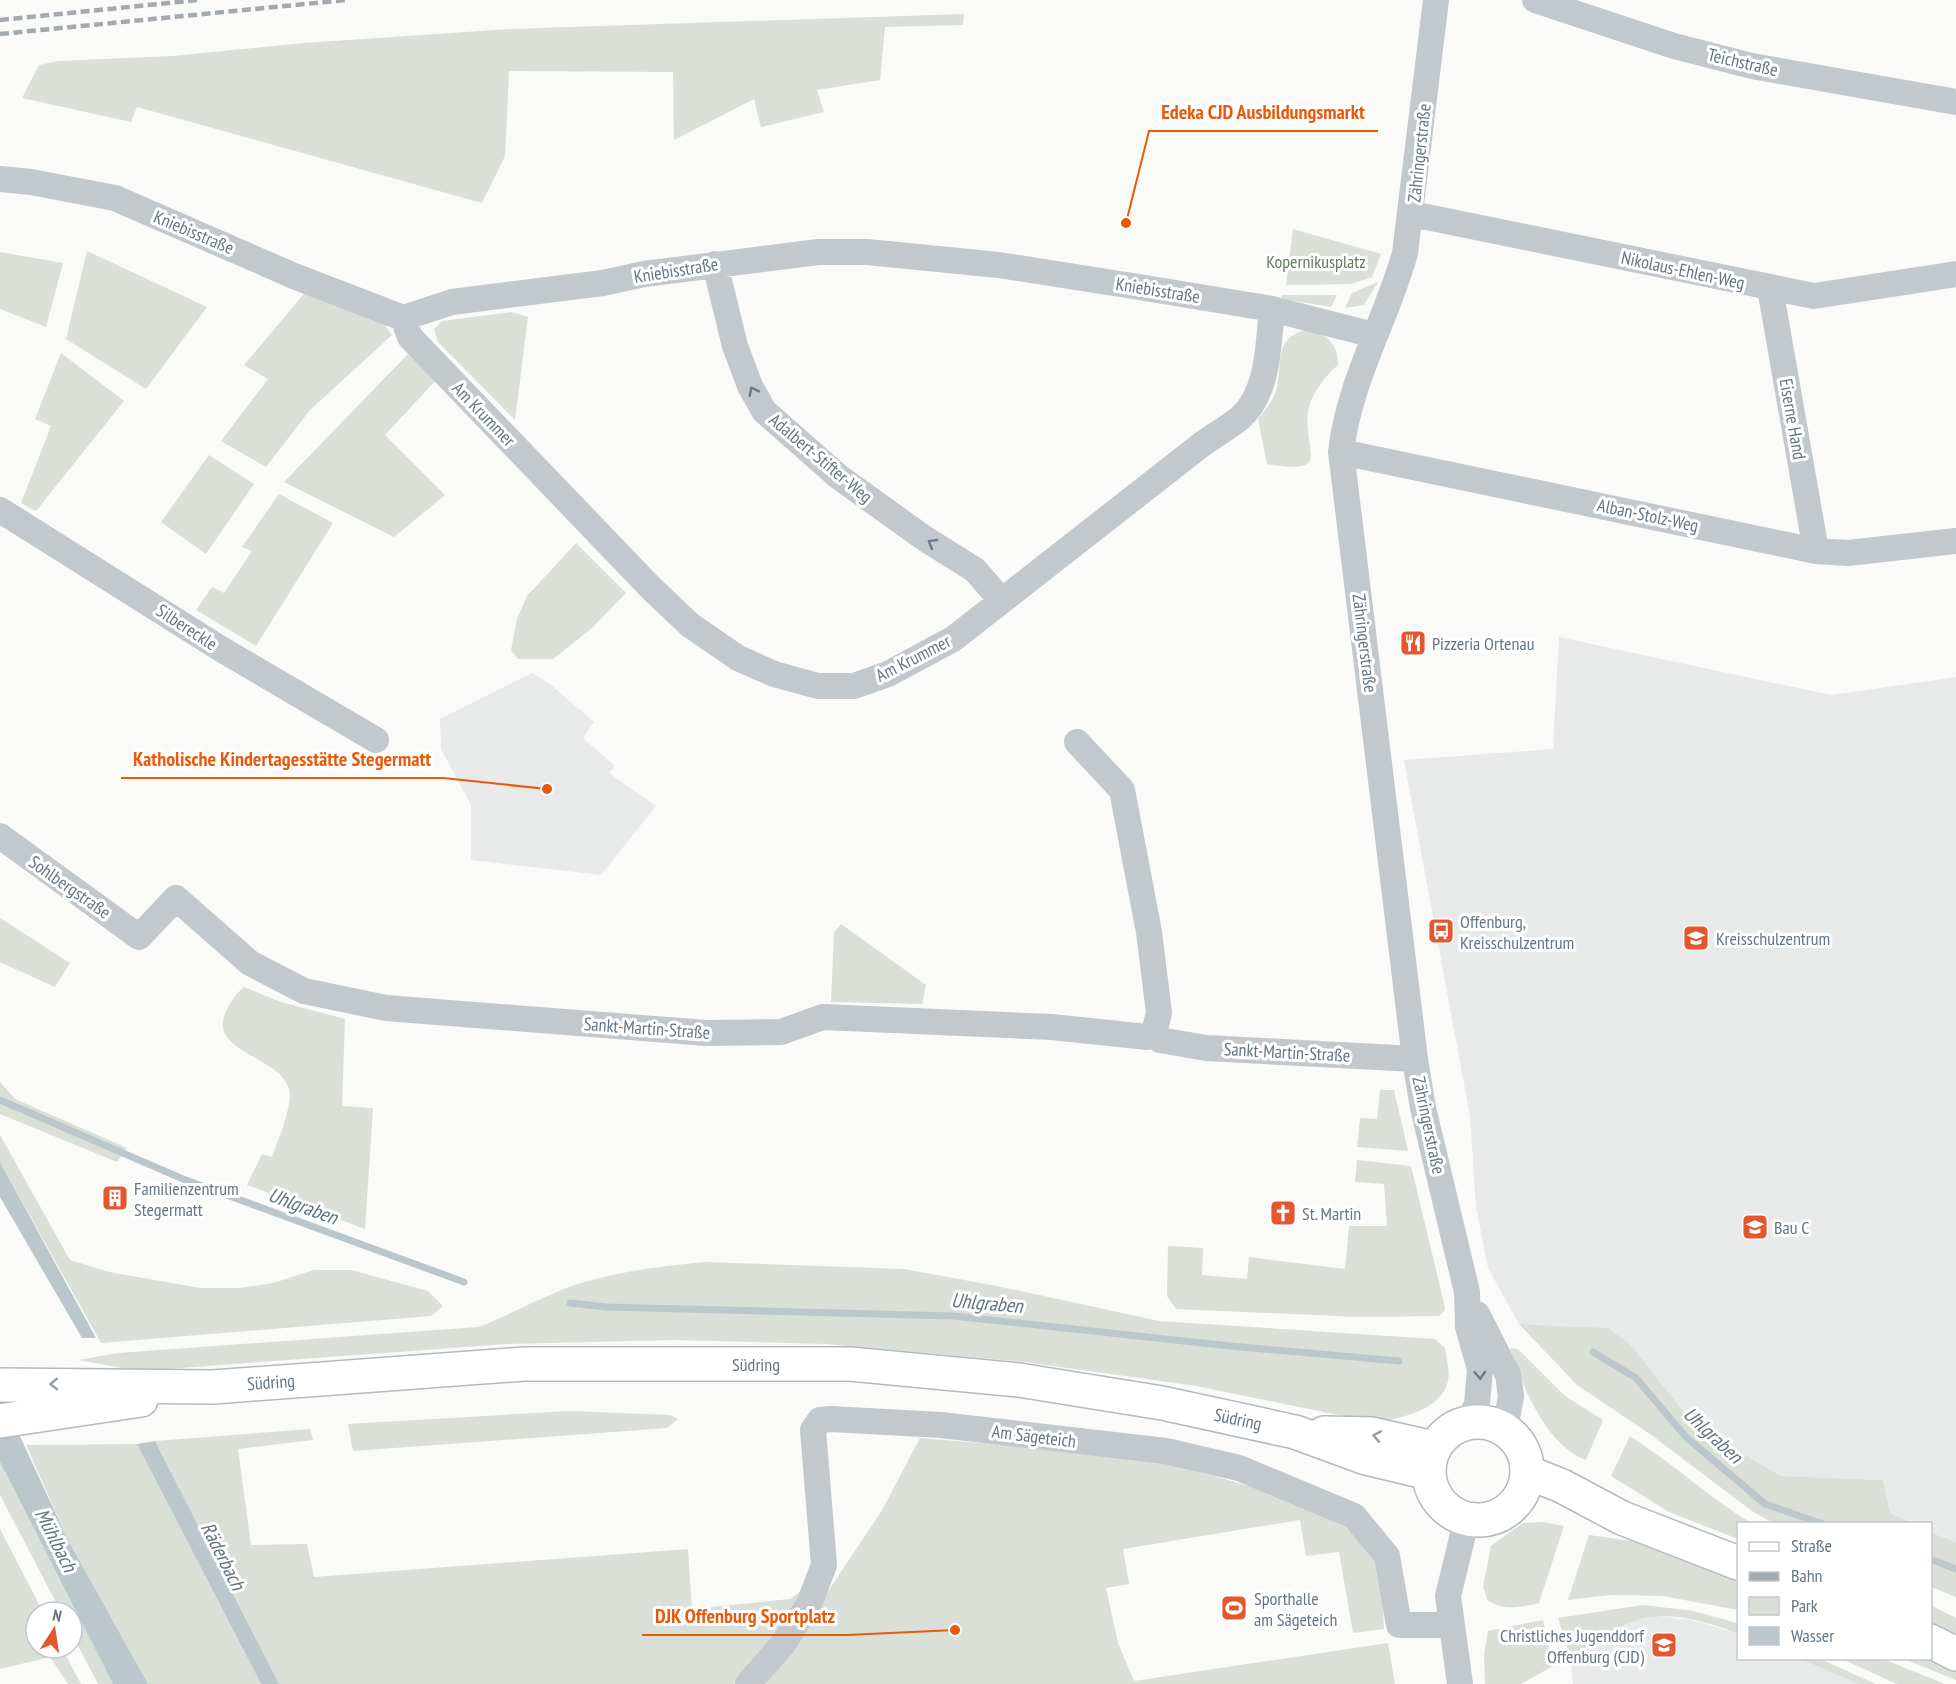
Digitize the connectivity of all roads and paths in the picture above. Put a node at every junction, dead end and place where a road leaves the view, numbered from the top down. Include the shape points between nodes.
1 (1436, 0) edge
2 (1535, 0) edge
3 (1956, 102) edge
4 (0, 178) edge
5 (1412, 214) junction
6 (715, 264) junction
7 (1956, 274) edge
8 (1770, 288) junction
9 (1272, 309) junction
10 (403, 318) junction
11 (1374, 335) junction
12 (1341, 452) junction
13 (0, 510) edge
14 (1956, 541) edge
15 (1816, 551) junction
16 (1001, 600) junction
17 (376, 740) dead end
18 (1077, 742) dead end
19 (0, 836) edge
20 (176, 898) joint
21 (1154, 1036) junction
22 (1415, 1059) junction
23 (1467, 1292) junction
24 (2, 1385) edge
25 (213, 1387) junction
26 (10, 1420) edge
27 (1468, 1423) junction
28 (1505, 1430) junction
29 (1432, 1461) junction
30 (1523, 1484) junction
31 (1467, 1518) junction
32 (1737, 1563) edge
33 (1450, 1625) junction
34 (1932, 1642) edge
35 (1956, 1654) edge
36 (747, 1684) edge
37 (1460, 1684) edge

1 - 5 street, Zähringerstraße
2 - 3 street, Teichstraße via 1674,46 1752,66
4 - 10 street, Kniebisstraße via 115,198 294,276
5 - 8 street, Nikolaus-Ehlen-Weg
5 - 11 street, Zähringerstraße via 1395,288
6 - 9 street, Kniebisstraße via 818,252 867,252 999,265
6 - 10 street, Kniebisstraße via 603,284 452,302
16 -> 6 street, Adalbert-Stifter-Weg via 981,575 839,477 764,411 735,346
7 - 8 street, Nikolaus-Ehlen-Weg via 1814,296
8 - 15 street, Eiserne Hand
9 - 11 street, Kniebisstraße
9 - 16 street, Am Krummer via 1266,372 1240,418
10 - 16 street, Am Krummer via 410,337 651,588 690,625 738,658 774,674 818,686 854,686 888,674 953,639
11 - 12 street, Zähringerstraße via 1345,418
12 - 15 street, Alban-Stolz-Weg
12 - 22 street, Zähringerstraße
13 - 17 street, Silbereckle via 221,649
14 - 15 street, Alban-Stolz-Weg via 1848,553
18 - 21 street via 1122,790 1149,932 1159,1013
19 - 20 street, Sohlbergstraße via 140,937
20 - 21 street, Sankt-Martin-Straße via 250,963 304,991 386,1008 706,1033 781,1032 823,1017 1052,1027
21 - 22 street, Sankt-Martin-Straße via 1206,1048
22 - 23 street, Zähringerstraße
23 -> 27 street, Zähringerstraße via 1468,1327 1480,1369 1477,1404
23 - 28 street, Zähringerstraße via 1508,1375 1511,1396
25 -> 24 street, Südring
25 - 26 street, Südring
25 - 29 street, Südring via 524,1364 850,1364 1019,1380 1162,1402 1295,1431 1372,1434
27 - 28 street via 1484,1422
27 - 29 street via 1453,1428
28 - 30 street via 1521,1448
29 - 31 street via 1438,1499 1455,1514
30 - 31 street via 1500,1514 1484,1519
30 - 32 street via 1562,1486 1622,1518
31 - 33 street via 1448,1596
33 - 36 street, Am Sägeteich via 1399,1625 1387,1556 1354,1516 1239,1468 1166,1451 941,1425 831,1419 820,1420 813,1430 824,1565 809,1604 783,1644
33 - 37 street
34 - 35 street

